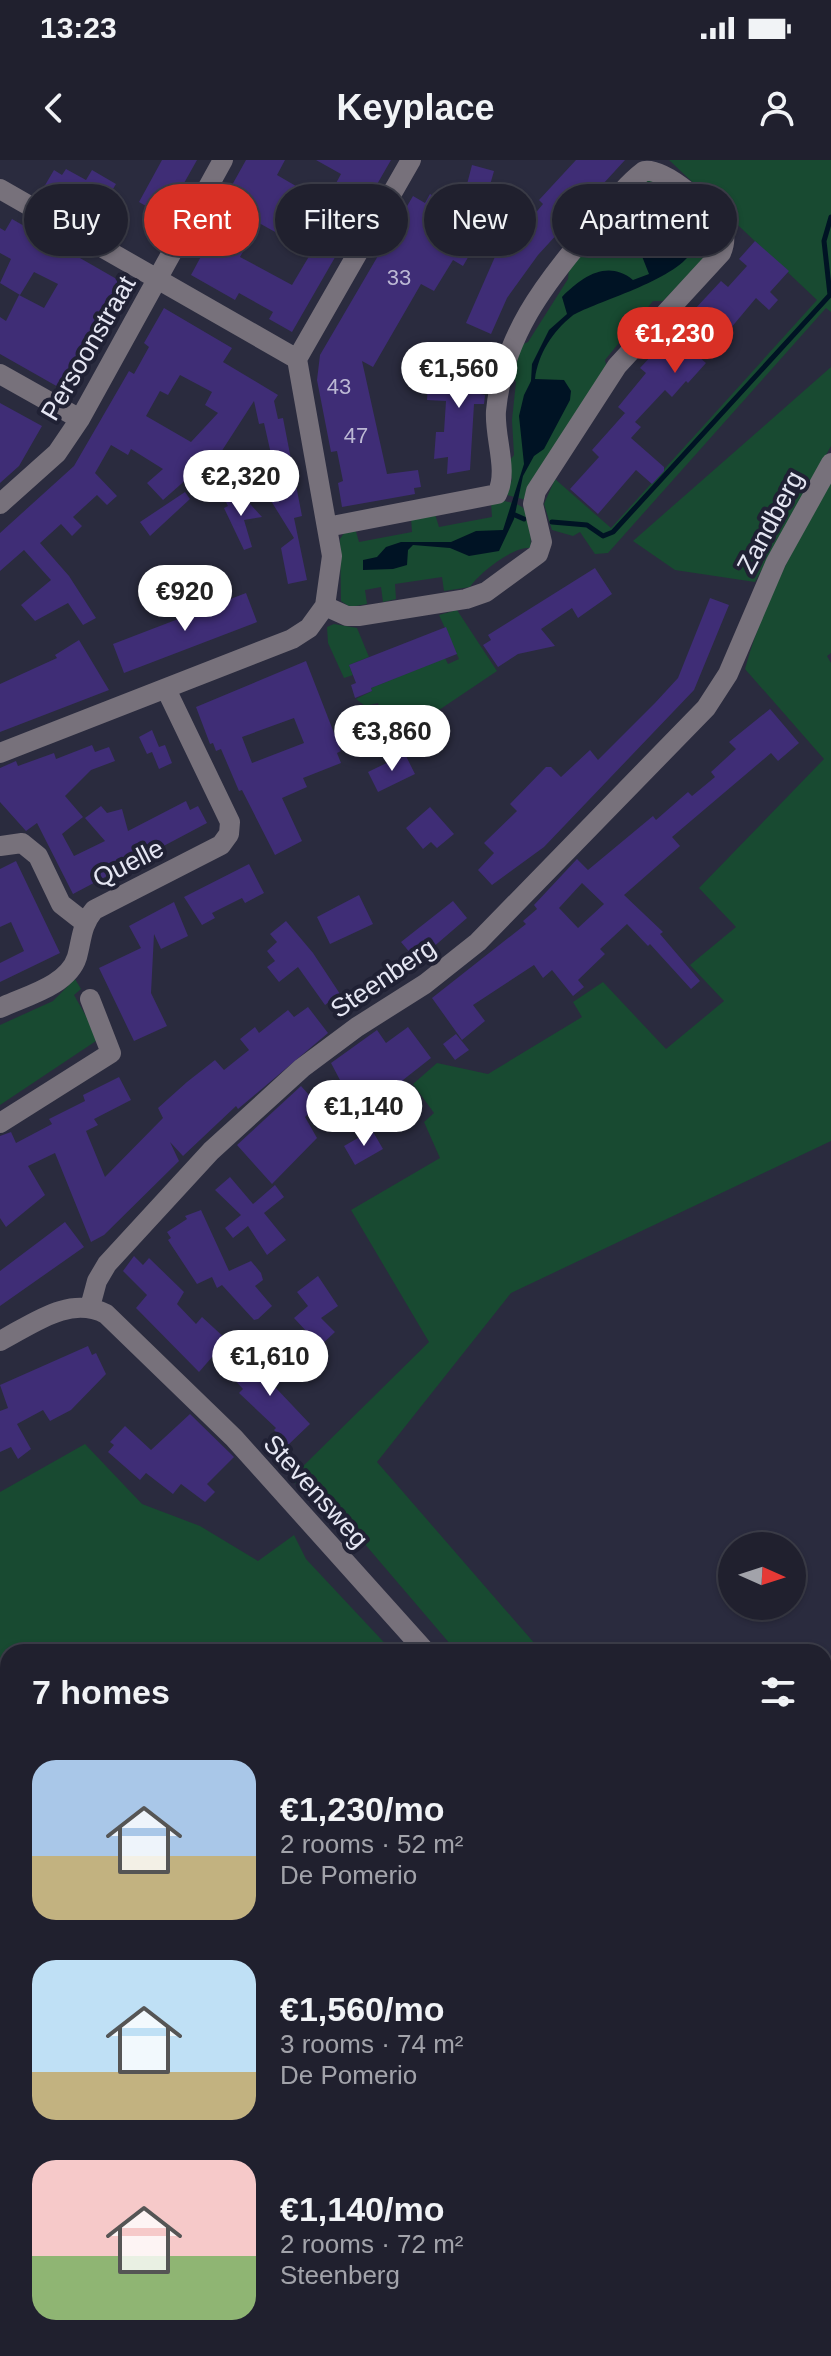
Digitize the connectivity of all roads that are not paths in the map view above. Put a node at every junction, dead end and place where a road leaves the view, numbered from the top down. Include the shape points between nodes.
1 (223, 160) edge
2 (411, 160) edge
3 (0, 189) edge
4 (158, 279) junction
5 (297, 359) junction
6 (0, 374) edge
7 (80, 419) junction
8 (831, 463) edge
9 (0, 504) edge
10 (327, 527) junction
11 (325, 606) junction
12 (756, 607) joint
13 (166, 689) junction
14 (0, 753) edge
15 (0, 846) edge
16 (84, 922) junction
17 (90, 999) dead end
18 (0, 1008) edge
19 (0, 1123) edge
20 (90, 1307) junction
21 (0, 1341) edge
22 (419, 1644) edge

1 - 4 street, Persoonstraat
2 - 5 street
3 - 4 street
4 - 5 street
4 - 7 street, Persoonstraat
5 - 10 street
6 - 7 street
7 - 9 street, Persoonstraat via 57,453
8 - 12 street, Zandberg
10 - 11 street via 331,582
10 - 11 street via 497,494 503,483 496,440 498,394 527,310 644,171 663,173 721,226 721,253 608,378 543,479 533,504 542,537 538,554 486,592 466,599 360,616
11 - 13 street via 309,628 292,639
12 - 20 street, Steenberg via 723,682 690,725 478,942 318,1055 229,1133 107,1264
13 - 14 street
13 - 16 street, Quelle via 230,822 229,834 221,845 94,910
15 - 16 street via 22,843 38,856 61,904
16 - 18 street, Quelle via 73,967 64,978
17 - 19 street via 111,1053
20 - 21 street via 67,1307
20 - 22 street, Stevensweg via 106,1314 215,1417

